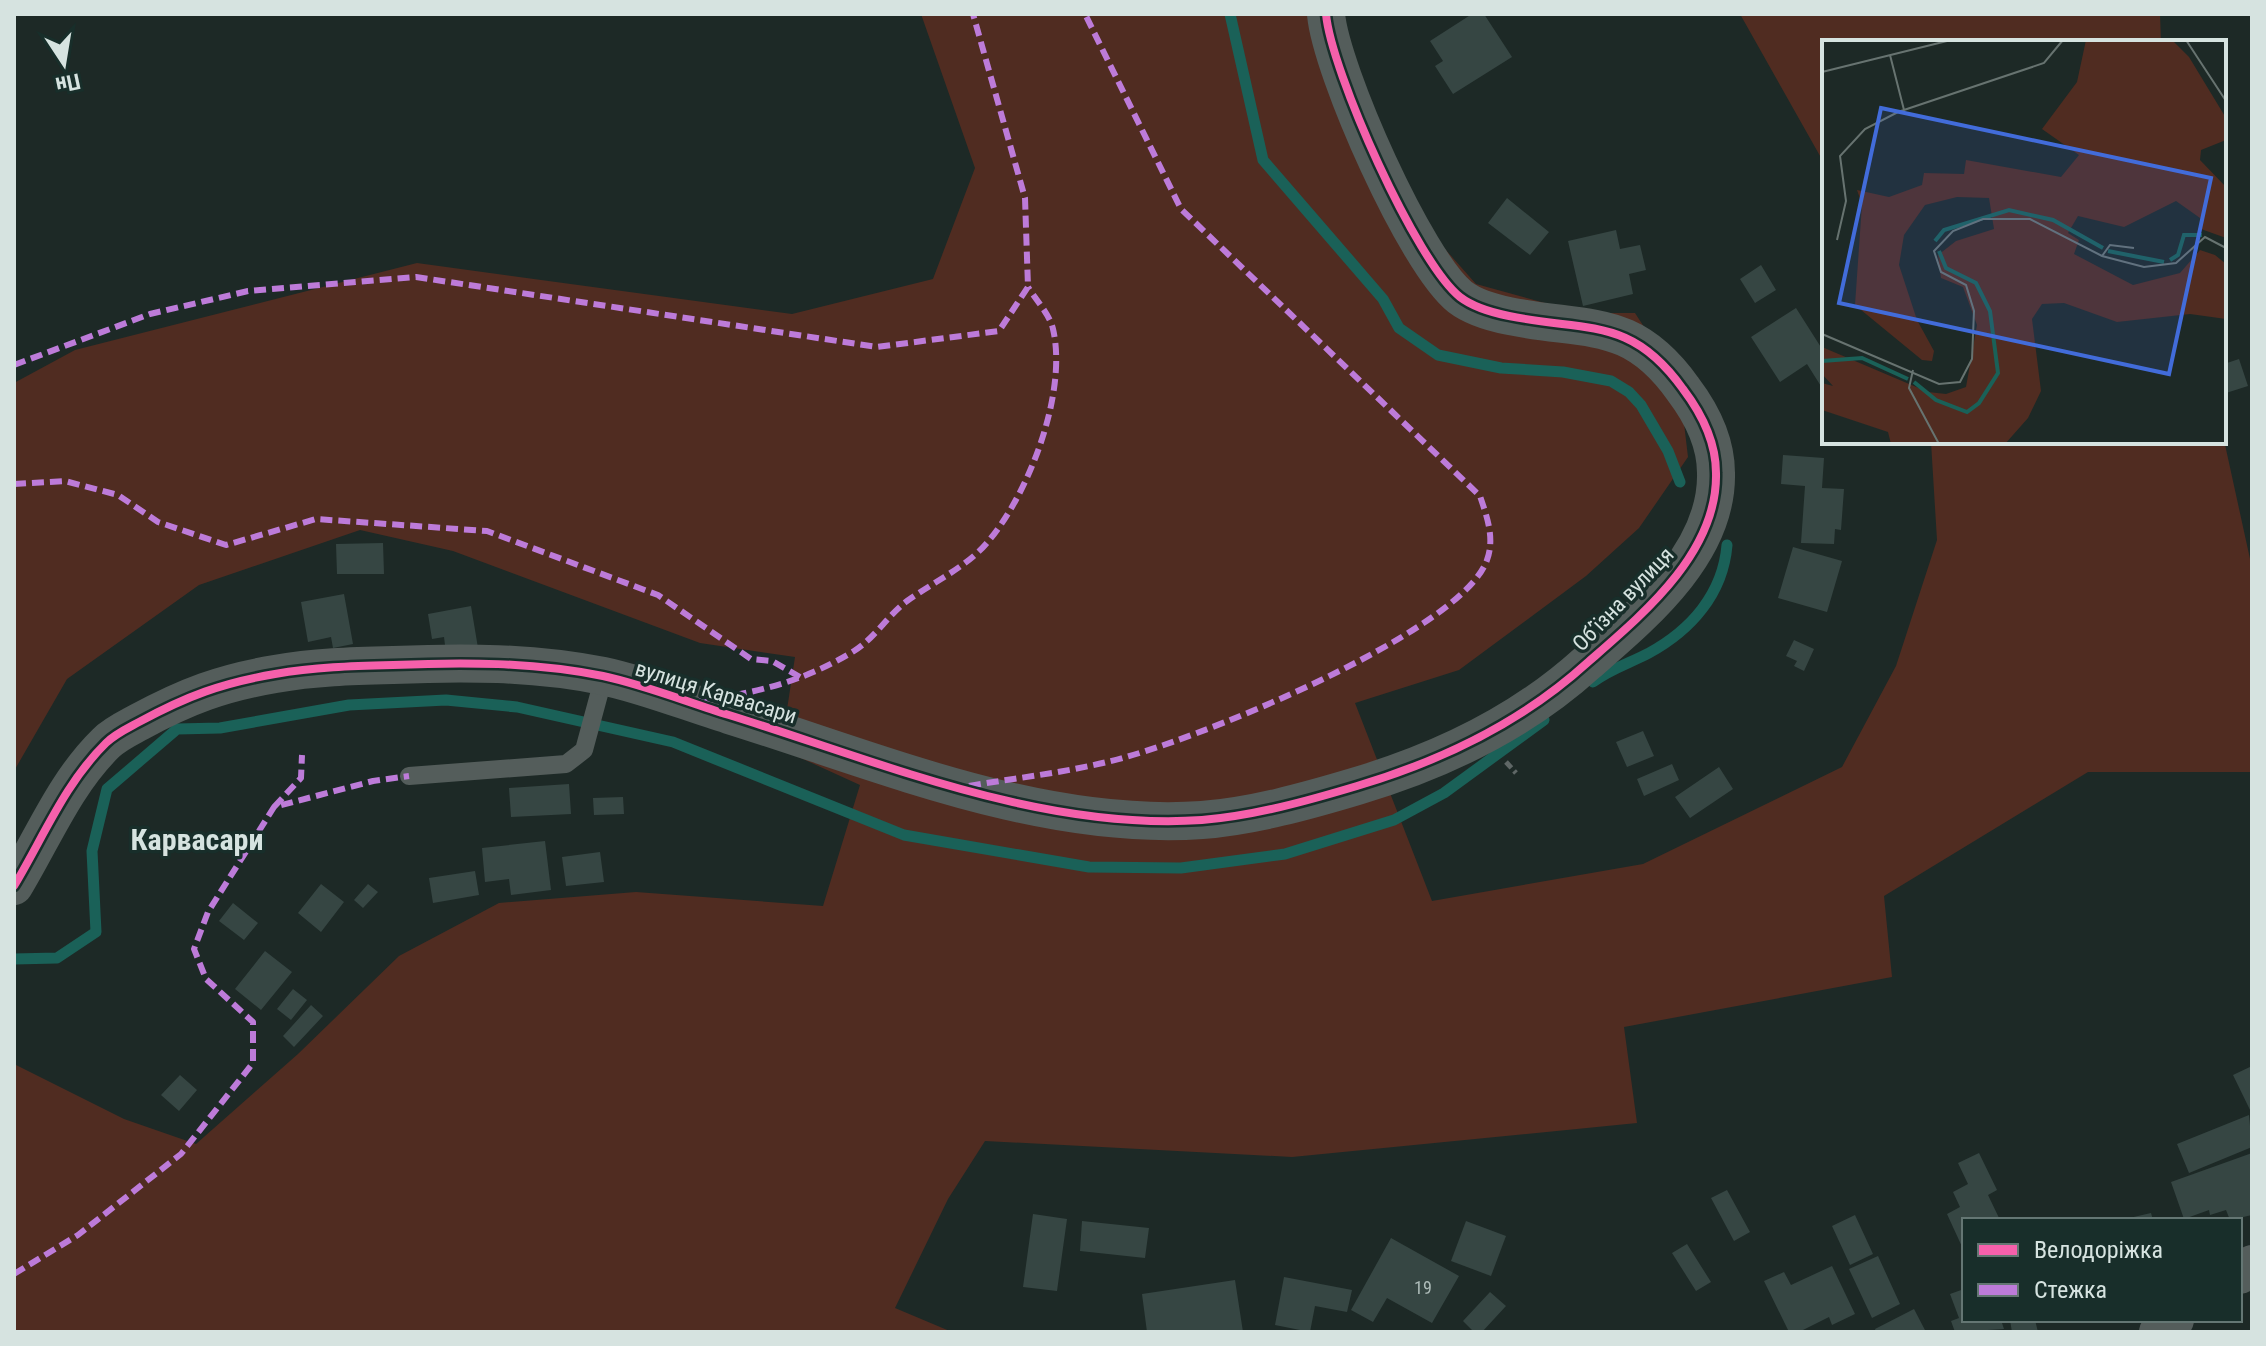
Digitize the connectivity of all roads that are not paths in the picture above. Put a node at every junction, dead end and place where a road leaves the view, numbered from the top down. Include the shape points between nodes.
1 (1326, 14) edge
2 (604, 676) junction
3 (409, 776) dead end
4 (1393, 776) joint
5 (14, 886) edge

1 - 4 street, Обʼїзна вулиця via 1343,81 1369,141 1438,271 1461,298 1493,313 1607,331 1643,345 1674,376 1702,418 1713,444 1717,477 1703,535 1685,564 1579,671 1484,736
2 - 3 lane via 584,750 566,764
2 - 4 street, вулиця Карвасари via 962,787 1116,819 1206,820
2 - 5 street, вулиця Карвасари via 484,661 317,666 219,684 108,740 52,813

